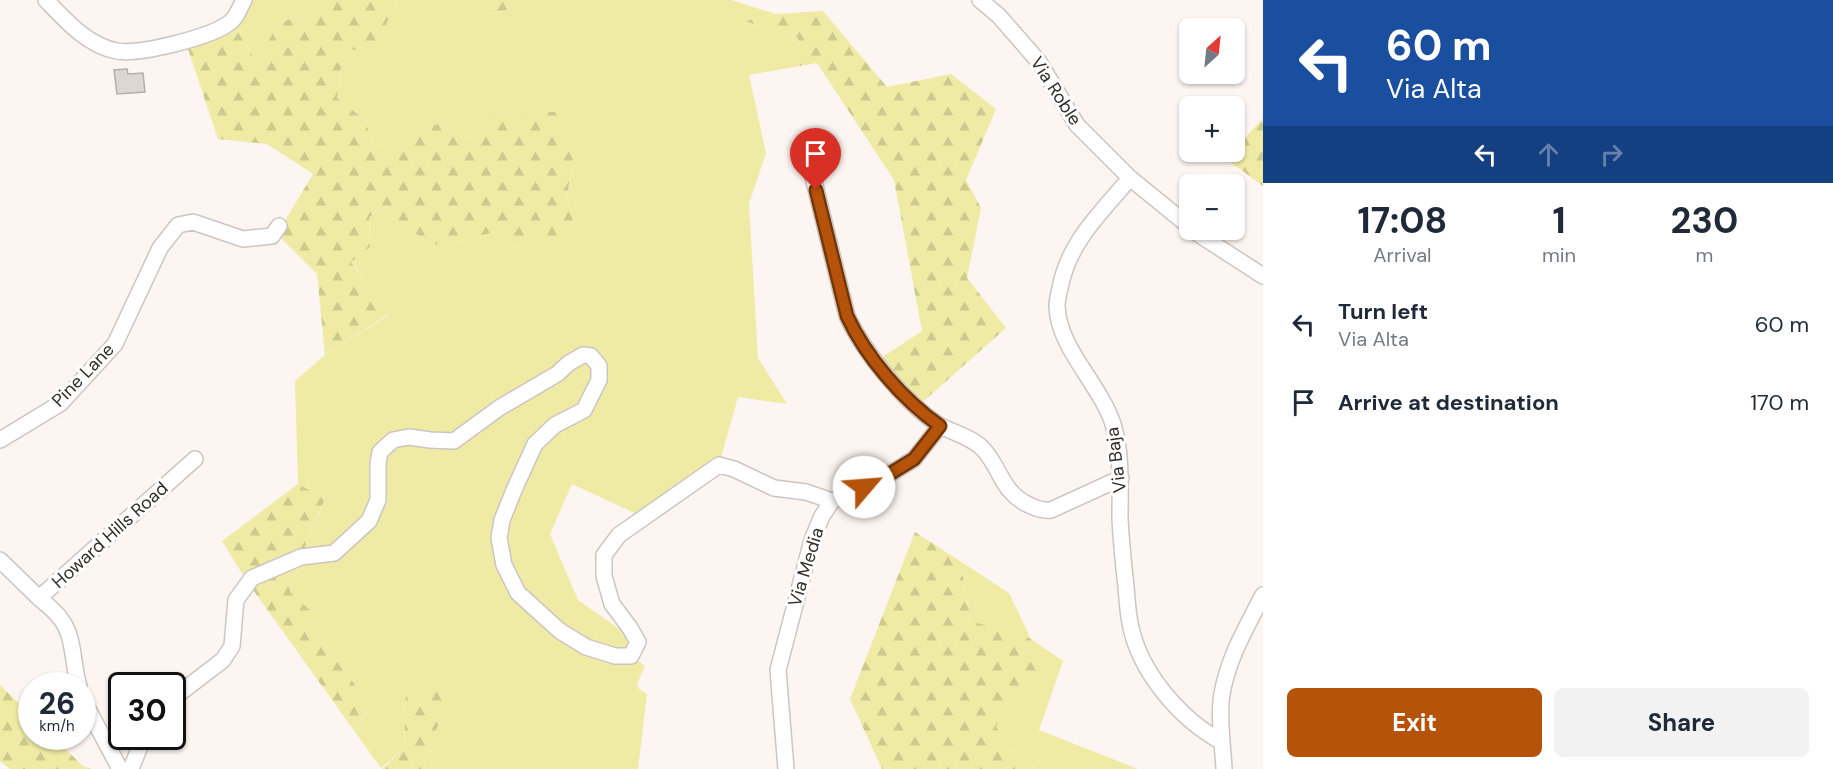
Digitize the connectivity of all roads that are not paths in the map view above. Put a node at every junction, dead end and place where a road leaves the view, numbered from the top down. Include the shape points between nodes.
1 (46, 0) edge
2 (244, 0) edge
3 (980, 0) edge
4 (811, 169) dead end
5 (1130, 178) junction
6 (1179, 218) edge
7 (279, 226) dead end
8 (1209, 240) edge
9 (1263, 276) edge
10 (940, 426) junction
11 (0, 440) edge
12 (195, 459) dead end
13 (1121, 478) junction
14 (832, 501) junction
15 (0, 560) edge
16 (1263, 595) edge
17 (39, 598) junction
18 (75, 672) edge
19 (186, 688) edge
20 (96, 724) edge
21 (1222, 742) junction
22 (138, 750) edge
23 (120, 769) edge
24 (131, 769) edge
25 (786, 769) edge
26 (1224, 769) edge

1 - 2 street via 92,41 116,51 135,51 217,30 232,22
3 - 5 street, Via Roble via 1039,62 1077,125
4 - 10 street via 847,316 855,333 875,362
5 - 6 street, Via Roble
5 - 13 street, Via Baja via 1077,242 1064,268 1057,305 1066,341 1100,393 1114,425
7 - 11 street, Pine Lane via 272,236 243,239 193,222 178,225 160,248 115,344 61,403
8 - 9 street, Via Roble
10 - 13 street via 984,450 1007,488 1021,501 1044,511
10 - 14 street via 914,459 880,480
12 - 17 street, Howard Hills Road
13 - 21 street, Via Baja via 1120,521 1130,626 1144,662 1165,695 1203,731
14 - 19 street via 806,492 774,488 719,465 619,536 604,555 604,576 612,604 638,642 631,656 615,656 586,647 560,631 518,592 504,565 499,538 502,520 535,444 555,425 584,410 599,380 599,366 591,356 583,355 454,441 409,436 393,440 380,452 378,500 369,521 334,553 301,557 252,578 236,600 232,646 223,660
14 - 25 street, Via Media via 812,540 778,670
15 - 17 street, Howard Hills Road
16 - 21 street via 1234,652 1225,680 1221,697
17 - 18 street via 61,619 71,639
20 - 23 street
21 - 26 street
22 - 24 street

